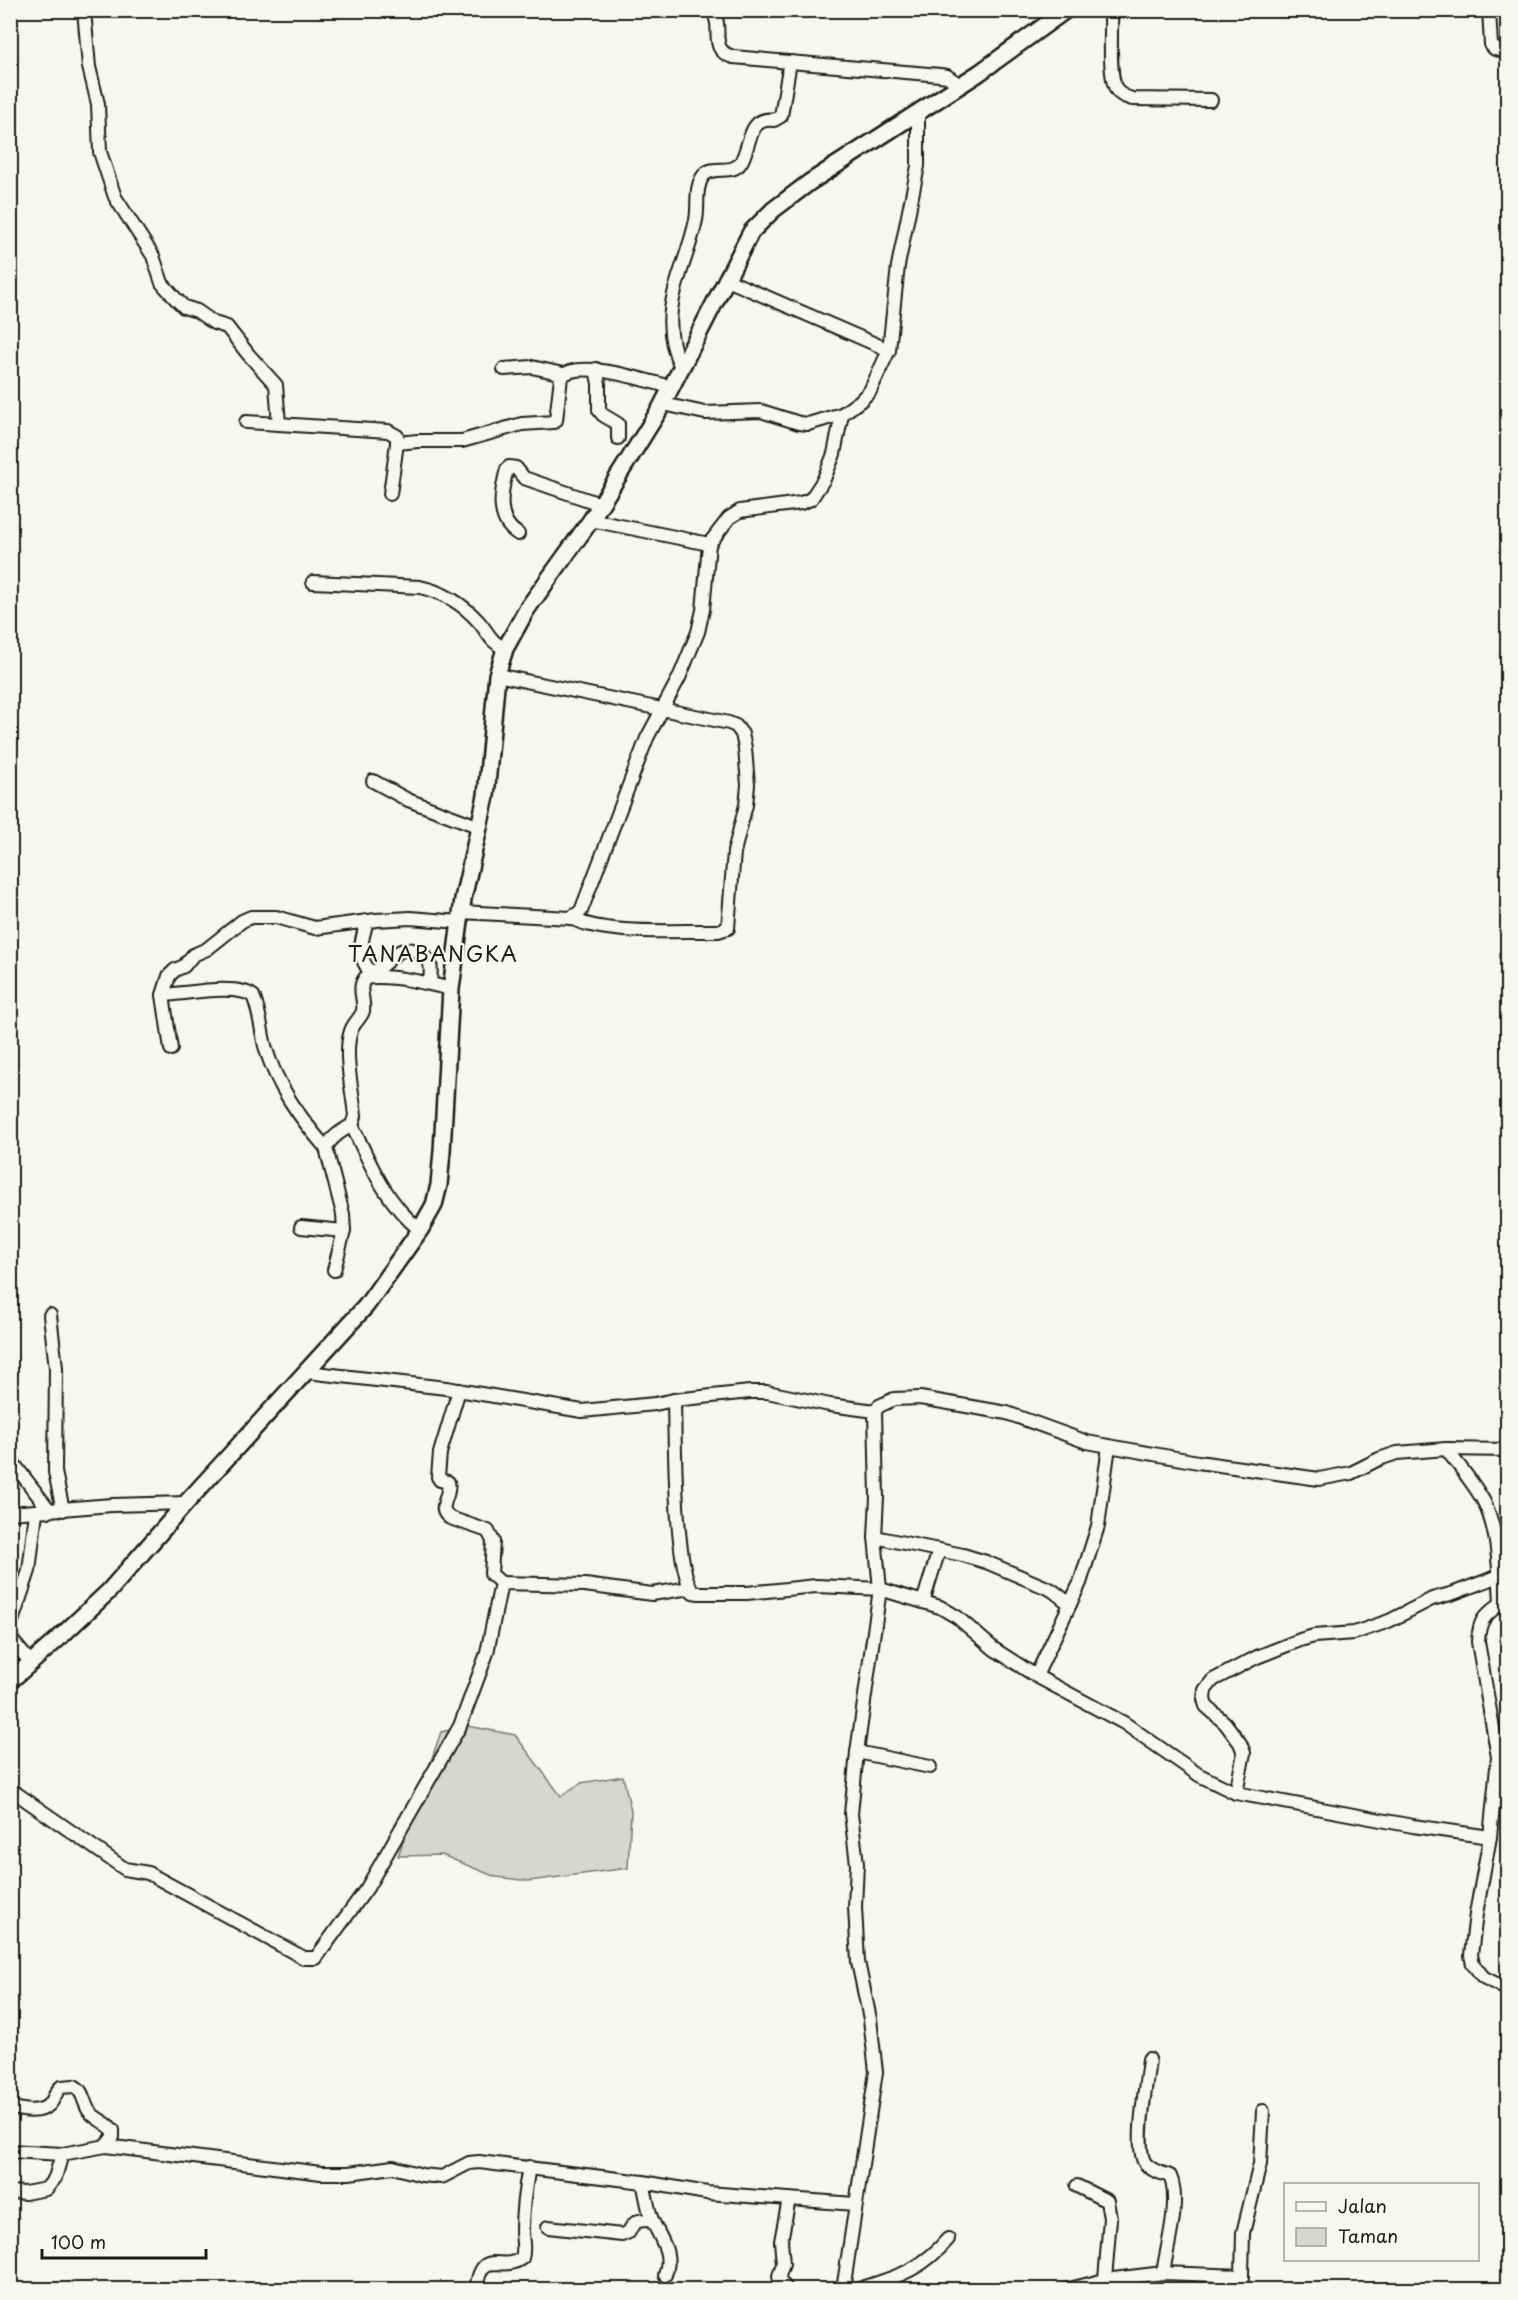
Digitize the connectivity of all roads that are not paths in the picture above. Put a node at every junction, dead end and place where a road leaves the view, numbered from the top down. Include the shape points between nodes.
1 (84, 10) edge
2 (711, 10) edge
3 (1066, 10) edge
4 (1111, 10) edge
5 (1489, 10) edge
6 (1508, 52) edge
7 (790, 62) junction
8 (960, 85) junction
9 (1211, 100) dead end
10 (918, 111) junction
11 (725, 279) junction
12 (889, 350) junction
13 (681, 367) junction
14 (504, 369) dead end
15 (596, 369) junction
16 (563, 374) junction
17 (671, 387) junction
18 (663, 404) junction
19 (842, 414) junction
20 (246, 422) dead end
21 (279, 424) junction
22 (618, 438) dead end
23 (397, 443) junction
24 (390, 494) dead end
25 (600, 504) junction
26 (591, 520) junction
27 (518, 534) dead end
28 (709, 544) junction
29 (313, 582) dead end
30 (505, 649) junction
31 (497, 675) junction
32 (662, 708) junction
33 (373, 781) dead end
34 (480, 827) junction
35 (461, 917) junction
36 (571, 918) junction
37 (367, 921) junction
38 (371, 975) junction
39 (430, 983) junction
40 (451, 989) junction
41 (163, 995) junction
42 (171, 1049) dead end
43 (352, 1125) junction
44 (326, 1148) junction
45 (301, 1227) dead end
46 (420, 1230) junction
47 (344, 1231) junction
48 (334, 1270) dead end
49 (50, 1315) dead end
50 (307, 1372) junction
51 (459, 1390) junction
52 (674, 1400) junction
53 (875, 1411) junction
54 (1109, 1446) junction
55 (1446, 1449) junction
56 (1508, 1450) edge
57 (10, 1459) edge
58 (186, 1503) junction
59 (63, 1510) junction
60 (50, 1511) junction
61 (36, 1512) junction
62 (10, 1513) edge
63 (875, 1537) junction
64 (939, 1550) junction
65 (1499, 1576) junction
66 (501, 1583) junction
67 (690, 1588) junction
68 (880, 1590) junction
69 (923, 1602) junction
70 (1504, 1603) edge
71 (1070, 1604) junction
72 (10, 1627) edge
73 (10, 1638) edge
74 (31, 1663) junction
75 (1036, 1676) junction
76 (10, 1681) edge
77 (857, 1752) junction
78 (1503, 1757) edge
79 (930, 1767) dead end
80 (10, 1789) edge
81 (1236, 1793) junction
82 (1490, 1837) junction
83 (1508, 1990) edge
84 (1149, 2059) dead end
85 (10, 2107) edge
86 (1263, 2111) dead end
87 (106, 2146) junction
88 (10, 2151) edge
89 (62, 2154) junction
90 (529, 2167) junction
91 (644, 2182) junction
92 (1077, 2186) dead end
93 (10, 2192) edge
94 (789, 2199) junction
95 (855, 2204) junction
96 (652, 2220) junction
97 (548, 2227) dead end
98 (948, 2239) dead end
99 (1163, 2273) junction
100 (665, 2275) dead end
101 (1242, 2276) junction
102 (1105, 2280) junction
103 (476, 2289) edge
104 (787, 2289) edge
105 (843, 2289) edge
106 (856, 2289) edge
107 (1065, 2289) edge
108 (1241, 2289) edge

1 - 21 street via 87,55 98,104 100,152 115,197 153,256 162,283 184,307 227,327 276,385
2 - 7 street via 717,21 718,45 725,55
3 - 8 main road
4 - 9 street via 1117,90 1132,99
5 - 6 street via 1491,45
7 - 8 street via 940,75
7 - 13 street via 781,116 760,121 735,169 713,170 705,174 698,186 694,230 672,298 672,343
8 - 10 main road
10 - 11 main road via 773,210 751,232
10 - 12 street via 918,166 898,266
11 - 12 street
11 - 13 main road
12 - 19 street via 870,391
13 - 17 main road
14 - 16 street via 532,367
15 - 16 street
15 - 17 street
15 - 22 street via 599,410 618,424
16 - 23 street via 554,422 512,426 462,441
17 - 18 main road
18 - 19 street via 705,413 761,411 808,424
18 - 25 main road
19 - 28 street via 834,454 811,499 740,511 729,518
20 - 21 street
21 - 23 street via 388,431 397,436
23 - 24 street
25 - 26 main road
25 - 27 street via 524,478 516,468 509,467 502,490 502,509 509,528
26 - 28 street
26 - 30 main road via 527,609
28 - 32 street via 704,610 698,632
29 - 30 street via 430,590 461,605 490,639
30 - 31 main road
31 - 32 street
31 - 34 main road
32 - 36 street via 628,785 584,905
32 - 36 street via 736,726 742,734 748,794 734,852 730,924 718,931 602,929
33 - 34 street via 408,800
34 - 35 main road
35 - 36 street
35 - 37 street
35 - 40 main road
37 - 38 street via 361,958
37 - 41 street via 315,928 282,917 251,917 234,925 171,973
38 - 39 street
38 - 39 street via 396,952 411,949 430,961
38 - 43 street via 362,982 363,1011 350,1032 355,1116
39 - 40 street
40 - 46 main road via 439,1185 434,1205
41 - 42 street
41 - 44 street via 234,990 253,996 266,1047 281,1082 300,1118
43 - 44 street
43 - 46 street via 389,1197
44 - 47 street
45 - 47 street
46 - 50 main road via 366,1306
47 - 48 street
49 - 59 street via 56,1377 55,1472
50 - 51 street
50 - 58 main road
51 - 52 street via 582,1411
51 - 66 street via 440,1453 438,1477 450,1485 443,1512 488,1531 493,1541 491,1574
52 - 53 street via 767,1392
52 - 67 street via 676,1502
53 - 54 street via 894,1399 920,1398 1007,1413
53 - 63 street
54 - 55 street via 1319,1479 1351,1473 1396,1453
54 - 71 street via 1098,1526
55 - 56 street
55 - 65 street via 1484,1503 1499,1558
57 - 60 street
58 - 59 street
58 - 74 main road via 109,1591
59 - 60 street
60 - 61 street
61 - 62 street
61 - 72 street via 29,1571
63 - 64 street
63 - 68 street
64 - 69 street
64 - 71 street via 996,1566 1052,1590
65 - 70 street
65 - 81 street via 1432,1599 1354,1633 1300,1640 1213,1680 1205,1690 1206,1706 1225,1723 1244,1753
66 - 67 street via 585,1585 652,1594
66 - 80 street via 487,1653 460,1726 367,1888 316,1958 304,1958 148,1873 125,1869
67 - 68 street via 699,1593 816,1586
68 - 69 street
68 - 77 street
69 - 75 street via 950,1612 994,1649
70 - 78 street via 1481,1621 1478,1642
71 - 75 street
73 - 74 street
74 - 76 main road
75 - 81 street via 1124,1723 1199,1774
77 - 79 street
77 - 95 street via 851,1814 857,1864 858,1962 876,2072
78 - 82 street
81 - 82 street
82 - 83 street via 1471,1955 1483,1977
84 - 99 street via 1142,2155 1152,2169 1170,2176 1174,2185
85 - 87 street via 43,2109 61,2087 74,2086 93,2115 112,2130 113,2137
86 - 101 street via 1260,2164 1243,2233
87 - 89 street
87 - 90 street via 321,2173 393,2167 442,2177 469,2163
88 - 89 street
89 - 93 street via 55,2178 46,2189
90 - 91 street
90 - 103 street via 522,2258 486,2265 478,2274
91 - 94 street via 707,2193
91 - 96 street
92 - 102 street via 1107,2201 1110,2218
94 - 95 street
94 - 104 street via 779,2276
95 - 105 street
96 - 97 street via 638,2220 622,2235
96 - 100 street via 666,2245
98 - 106 street via 909,2272
99 - 101 street
99 - 102 street
101 - 108 street
102 - 107 street

